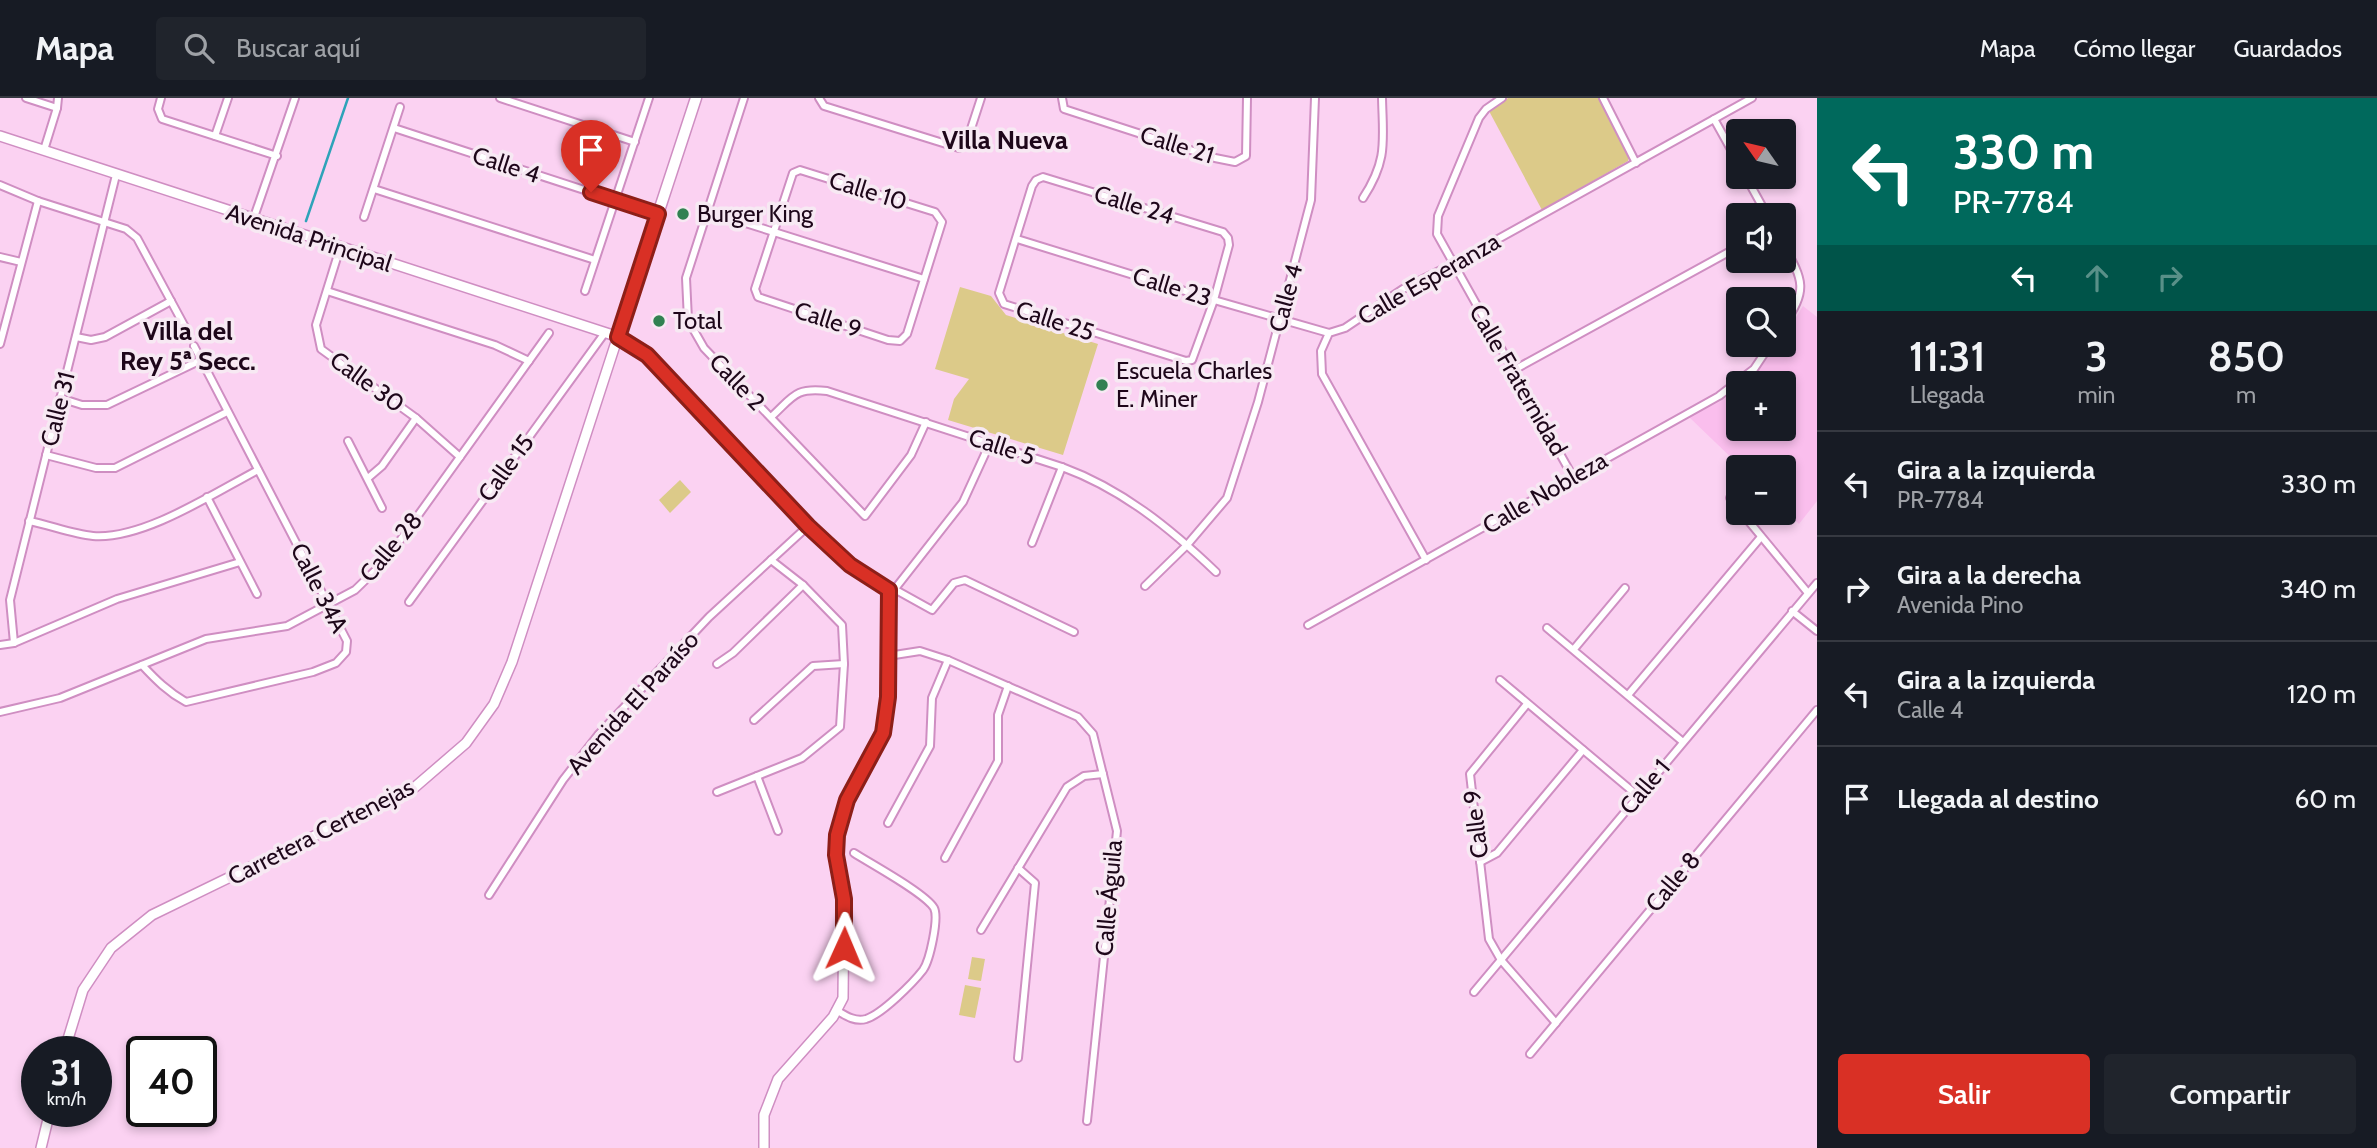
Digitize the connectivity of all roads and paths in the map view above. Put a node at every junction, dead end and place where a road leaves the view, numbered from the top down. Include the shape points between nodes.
1 (26, 98) edge
2 (58, 98) edge
3 (161, 98) edge
4 (228, 98) edge
5 (295, 98) edge
6 (500, 98) edge
7 (649, 98) edge
8 (696, 98) edge
9 (744, 98) edge
10 (819, 98) edge
11 (981, 98) edge
12 (1062, 98) edge
13 (1247, 98) edge
14 (1315, 98) edge
15 (1382, 98) edge
16 (1502, 98) edge
17 (1603, 98) edge
18 (1752, 98) edge
19 (400, 107) dead end
20 (57, 108) junction
21 (1714, 119) junction
22 (394, 128) junction
23 (0, 136) edge
24 (215, 136) junction
25 (1726, 140) edge
26 (635, 142) junction
27 (44, 150) junction
28 (277, 156) junction
29 (1636, 163) junction
30 (116, 175) junction
31 (0, 185) edge
32 (374, 188) junction
33 (1363, 198) dead end
34 (616, 200) junction
35 (38, 201) junction
36 (707, 211) junction
37 (658, 214) junction
38 (364, 218) dead end
39 (253, 220) junction
40 (104, 223) junction
41 (772, 232) junction
42 (1017, 239) junction
43 (340, 248) junction
44 (1726, 254) edge
45 (0, 257) edge
46 (595, 260) junction
47 (21, 262) junction
48 (1453, 264) junction
49 (1796, 268) edge
50 (924, 279) junction
51 (327, 291) junction
52 (585, 291) dead end
53 (1214, 300) junction
54 (171, 301) junction
55 (1796, 306) edge
56 (1280, 319) junction
57 (185, 327) dead end
58 (2, 329) edge
59 (549, 333) dead end
60 (1329, 333) junction
61 (604, 334) junction
62 (76, 337) junction
63 (618, 337) junction
64 (0, 344) edge
65 (194, 346) dead end
66 (1762, 357) edge
67 (201, 360) junction
68 (529, 361) junction
69 (1512, 371) junction
70 (61, 398) junction
71 (227, 412) junction
72 (416, 418) junction
73 (771, 418) junction
74 (926, 422) junction
75 (348, 440) dead end
76 (990, 443) junction
77 (46, 455) junction
78 (460, 457) junction
79 (1062, 467) junction
80 (258, 470) junction
81 (1573, 477) junction
82 (368, 478) junction
83 (207, 497) junction
84 (382, 508) dead end
85 (29, 520) junction
86 (1752, 525) edge
87 (808, 526) junction
88 (1761, 537) junction
89 (1032, 543) dead end
90 (1187, 545) junction
91 (771, 560) junction
92 (1426, 560) junction
93 (240, 562) junction
94 (1216, 572) dead end
95 (1817, 583) edge
96 (803, 585) junction
97 (1145, 586) dead end
98 (1625, 588) dead end
99 (892, 590) junction
100 (1808, 593) junction
101 (257, 594) dead end
102 (409, 602) dead end
103 (328, 606) junction
104 (1792, 611) junction
105 (1308, 625) dead end
106 (1548, 628) dead end
107 (1817, 631) edge
108 (1074, 632) dead end
109 (14, 643) junction
110 (0, 645) edge
111 (1574, 649) junction
112 (888, 656) junction
113 (948, 660) junction
114 (717, 664) dead end
115 (844, 664) junction
116 (142, 665) junction
117 (1500, 680) dead end
118 (1008, 687) junction
119 (1628, 695) junction
120 (1527, 704) junction
121 (1817, 710) edge
122 (0, 712) edge
123 (754, 720) dead end
124 (1683, 742) junction
125 (1583, 750) junction
126 (1103, 774) junction
127 (757, 776) junction
128 (717, 792) dead end
129 (1638, 796) junction
130 (888, 823) dead end
131 (778, 831) dead end
132 (854, 853) dead end
133 (945, 858) dead end
134 (1480, 862) junction
135 (1018, 868) junction
136 (489, 895) dead end
137 (981, 930) dead end
138 (1500, 961) junction
139 (1474, 992) dead end
140 (836, 1010) junction
141 (1556, 1023) junction
142 (69, 1036) edge
143 (1530, 1054) dead end
144 (1018, 1058) dead end
145 (1087, 1121) dead end
146 (46, 1127) edge
147 (41, 1148) edge
148 (764, 1148) edge

1 - 20 street
2 - 20 street
3 - 24 street via 158,109 162,118
4 - 24 street
5 - 28 street
6 - 26 street
7 - 26 street
8 - 37 main road
9 - 36 street, Calle 2
10 - 11 street via 824,106 959,148 967,141
12 - 13 street, Calle 21 via 1063,108 1235,162 1245,156
14 - 56 street, Calle 4 via 1311,200
15 - 33 street via 1383,153 1376,179
16 - 48 street, Calle Fraternidad via 1479,118 1438,216 1437,234
17 - 29 street
18 - 21 street, Calle Esperanza
19 - 22 street
20 - 27 street
21 - 25 street
21 - 29 street, Calle Esperanza
22 - 32 street
22 - 34 street, Calle 4
23 - 27 street, Avenida Principal
24 - 28 street
26 - 34 street
27 - 30 street, Avenida Principal
28 - 39 street
29 - 48 street, Calle Esperanza
30 - 39 street, Avenida Principal
30 - 40 street, Calle 31
31 - 35 street
32 - 38 street
32 - 46 street
34 - 37 street, Calle 4
34 - 46 street
35 - 40 street
35 - 47 street
36 - 41 street
36 - 73 street, Calle 2 via 686,278 688,320 704,348
37 - 63 main road
39 - 43 street, Avenida Principal
40 - 54 street via 137,238
40 - 62 street, Calle 31
41 - 50 street
41 - 50 street, Calle 10 via 793,173 800,170 935,212 942,222
41 - 50 street, Calle 9 via 755,289 758,297 888,340 900,341 907,334
42 - 53 street, Calle 23
42 - 53 street, Calle 25 via 999,293 1004,304 1117,341 1192,360
42 - 53 street, Calle 24 via 1032,186 1043,177 1223,232 1229,245
43 - 51 street, Calle 30
43 - 61 street, Avenida Principal
44 - 69 street
45 - 47 street
46 - 52 street
47 - 58 street
48 - 60 street, Calle Esperanza
48 - 69 street, Calle Fraternidad
49 - 55 street via 1802,291
51 - 68 street via 495,345
51 - 72 street, Calle 30 via 316,325 321,349
53 - 56 street, Calle 23
54 - 57 street
54 - 62 street via 105,337
56 - 60 street, Calle 23
56 - 90 street, Calle 4 via 1227,498
58 - 64 street
59 - 68 street, Calle 28
60 - 92 street, Calle Esperanza via 1321,351 1322,374
61 - 63 street, Avenida Principal
61 - 102 street, Calle 15
62 - 70 street, Calle 31
63 - 87 street via 647,355
63 - 142 street, Carretera Certenejas via 512,662 494,704 466,743 415,787 152,915 111,948 83,990
65 - 67 street, Calle 34A
66 - 81 street, Calle Nobleza via 1754,369 1719,396
67 - 70 street via 107,405 82,405
67 - 71 street, Calle 34A
68 - 78 street, Calle 28
69 - 81 street, Calle Fraternidad
70 - 77 street, Calle 31
71 - 77 street via 115,468 96,468
71 - 80 street, Calle 34A
72 - 78 street, Calle 30
72 - 82 street
73 - 74 street, Calle 5 via 808,389
73 - 74 street, Calle 2 via 865,516 911,455
74 - 76 street, Calle 5
75 - 82 street
76 - 79 street, Calle 5
76 - 99 street via 963,502
77 - 85 street, Calle 31
78 - 103 street, Calle 28 via 386,560 355,590
79 - 89 street
79 - 90 street, Calle 5 via 1130,499
80 - 83 street
80 - 103 street, Calle 34A
81 - 92 street, Calle Nobleza
82 - 84 street
83 - 85 street via 154,524 120,534 93,536
83 - 93 street
85 - 109 street, Calle 31 via 10,600
86 - 88 street
87 - 91 street, Avenida El Paraíso
87 - 99 street via 850,565
88 - 100 street
88 - 119 street
90 - 94 street, Calle 5
90 - 97 street, Calle 4
91 - 96 street
91 - 136 street, Avenida El Paraíso via 709,617 598,735 563,780
92 - 105 street, Calle Nobleza
93 - 101 street
93 - 109 street via 117,599
95 - 100 street, Calle 1
96 - 114 street
96 - 115 street via 842,625
98 - 111 street
99 - 108 street via 932,610 954,583 965,580
99 - 112 street
100 - 104 street, Calle 1
103 - 116 street, Calle 28 via 287,626 206,639
103 - 116 street, Calle 34A via 347,641 346,652 336,663 313,672 186,702
104 - 107 street
104 - 124 street, Calle 1
106 - 111 street
109 - 110 street
111 - 119 street
112 - 113 street, Calle Águila via 920,652
112 - 140 street via 883,733 847,800 837,835 844,899 843,998
113 - 118 street, Calle Águila
113 - 130 street via 932,698 930,746
115 - 123 street via 813,666
115 - 127 street via 839,727 802,758
116 - 122 street, Calle 28 via 60,698
117 - 120 street
118 - 126 street, Calle Águila via 1078,717 1094,734
118 - 133 street via 998,715 998,761
119 - 124 street
120 - 125 street
120 - 134 street, Calle 9 via 1470,774
121 - 141 street, Calle 8
124 - 129 street, Calle 1
125 - 129 street
125 - 134 street via 1497,853
126 - 135 street via 1084,776 1067,787
126 - 145 street, Calle Águila via 1117,831
127 - 128 street
127 - 131 street
129 - 138 street, Calle 1
132 - 140 street via 928,901 936,925 924,968 882,1010 859,1020
134 - 138 street, Calle 9 via 1489,939
135 - 137 street
135 - 144 street via 1035,883
138 - 139 street, Calle 1
138 - 141 street
140 - 148 street via 778,1080 764,1115
141 - 143 street, Calle 8
146 - 147 street

